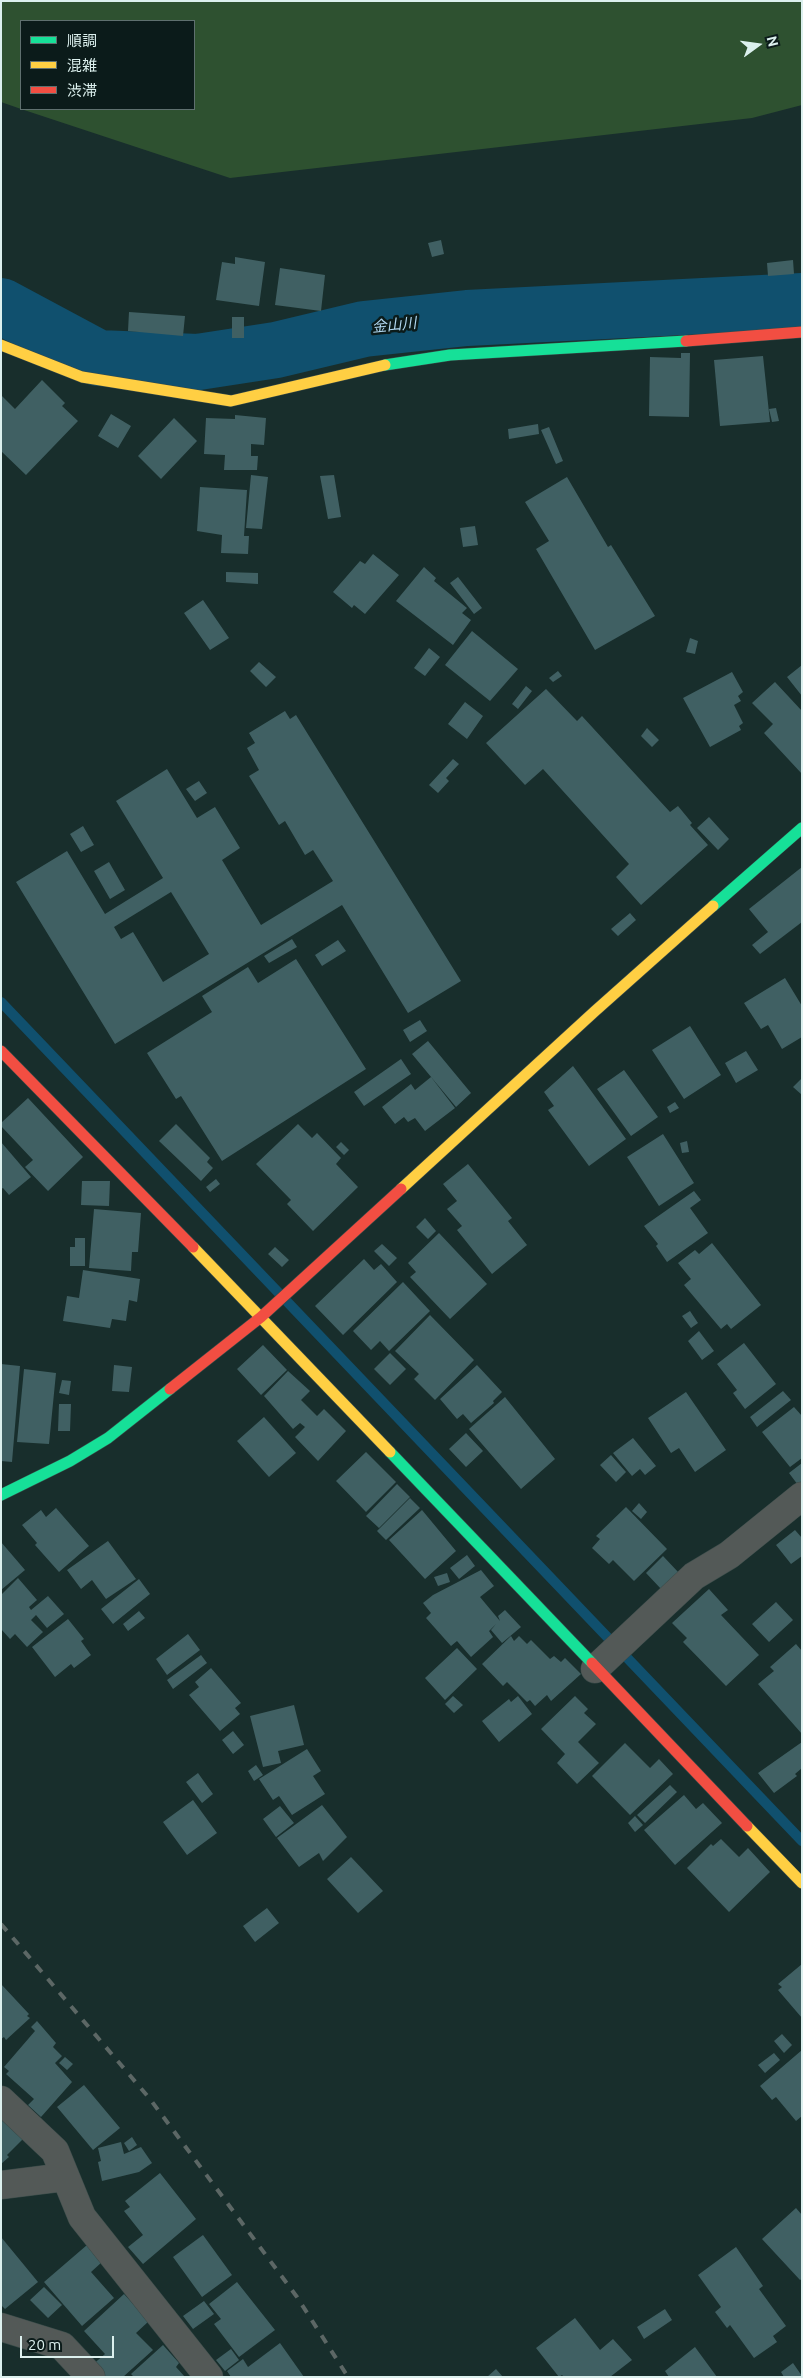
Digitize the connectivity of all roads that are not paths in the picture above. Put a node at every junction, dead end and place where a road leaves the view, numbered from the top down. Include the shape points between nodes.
1 (802, 332) edge
2 (1, 345) edge
3 (802, 828) edge
4 (1, 1051) edge
5 (261, 1317) junction
6 (1, 1495) edge
7 (802, 1496) edge
8 (610, 1655) junction
9 (802, 1884) edge
10 (1, 2100) edge
11 (65, 2177) junction
12 (1, 2185) edge
13 (1, 2327) edge
14 (91, 2377) edge
15 (209, 2377) edge

1 - 2 street via 450,355 400,362 232,401 82,377
3 - 5 street via 594,1012
4 - 5 street
5 - 6 street via 108,1438
5 - 8 street
7 - 8 street via 729,1555 694,1576
8 - 9 street
10 - 11 street via 55,2151
11 - 12 street
11 - 15 street via 82,2217
13 - 14 street via 62,2346

